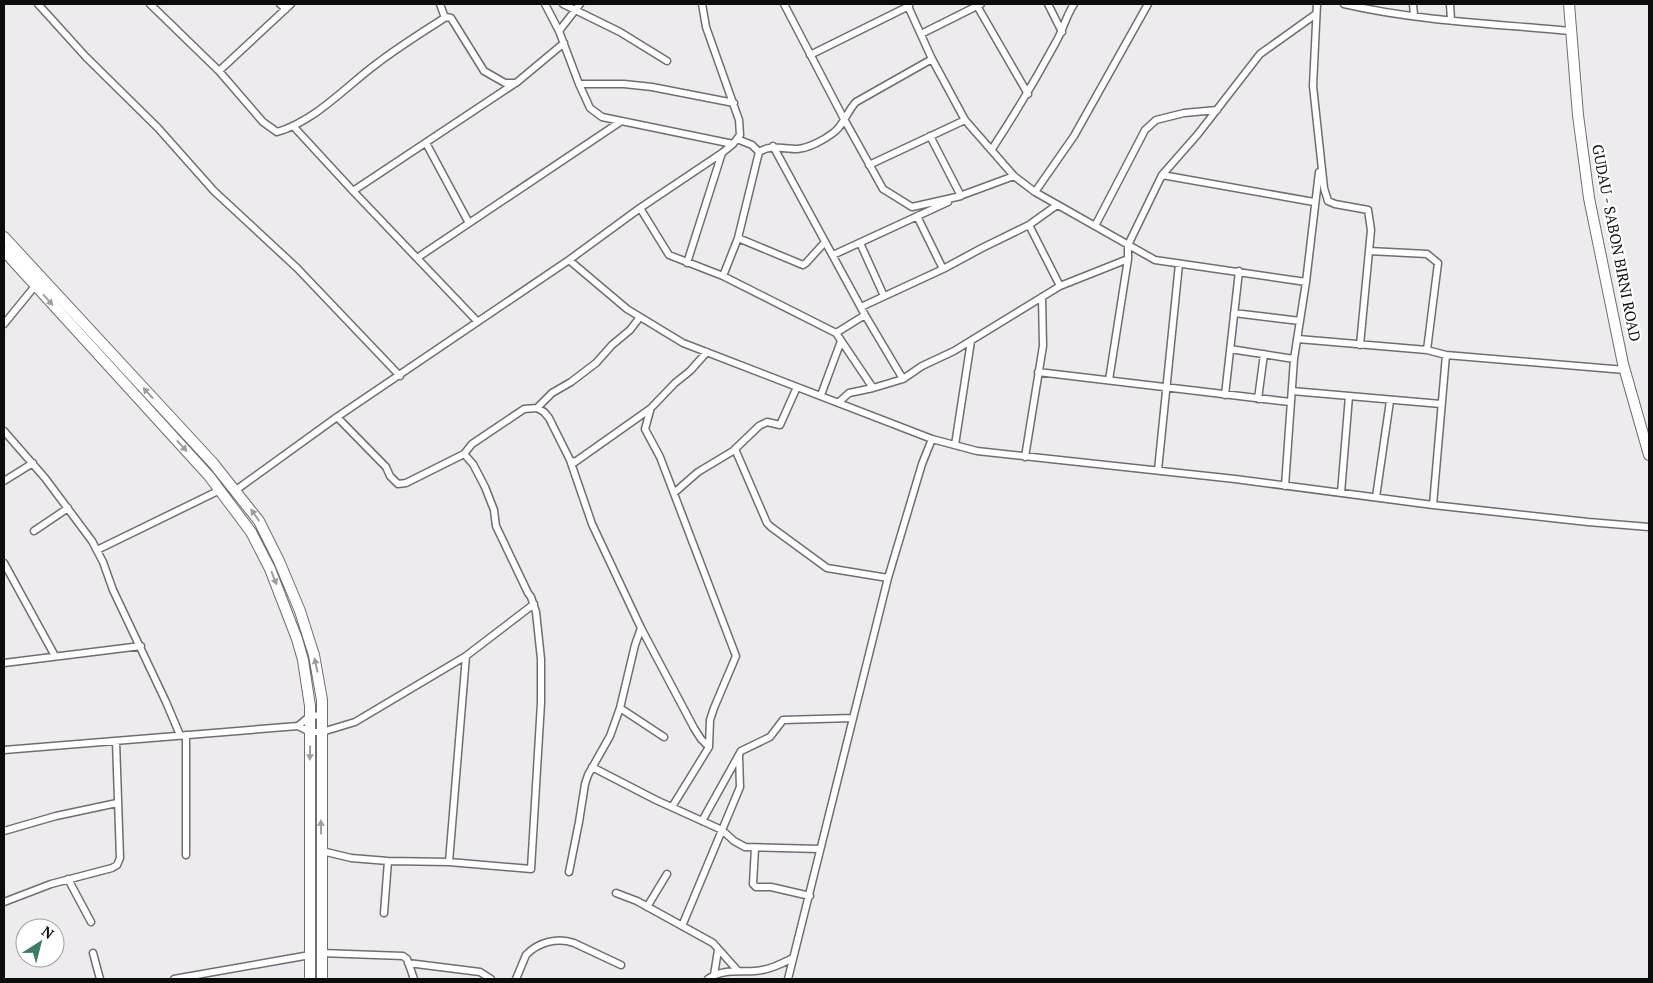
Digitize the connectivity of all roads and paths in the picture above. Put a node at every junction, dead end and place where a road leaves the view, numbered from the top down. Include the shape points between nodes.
1 (38, 4) edge
2 (150, 4) edge
3 (280, 4) edge
4 (292, 4) edge
5 (440, 4) edge
6 (545, 4) edge
7 (563, 4) edge
8 (702, 4) edge
9 (784, 4) edge
10 (978, 4) edge
11 (1048, 4) edge
12 (1074, 4) edge
13 (1148, 4) edge
14 (1317, 4) edge
15 (1344, 4) edge
16 (1413, 4) edge
17 (1450, 4) edge
18 (1569, 4) edge
19 (908, 5) edge
20 (578, 6) edge
21 (286, 9) junction
22 (1316, 14) junction
23 (1414, 15) junction
24 (444, 18) junction
25 (1451, 20) junction
26 (559, 31) junction
27 (1572, 31) junction
28 (1062, 32) junction
29 (921, 34) junction
30 (564, 43) junction
31 (810, 55) junction
32 (932, 59) junction
33 (667, 61) dead end
34 (219, 71) junction
35 (516, 83) junction
36 (579, 84) junction
37 (1028, 94) junction
38 (734, 103) junction
39 (1217, 110) junction
40 (844, 119) junction
41 (965, 120) junction
42 (620, 122) junction
43 (294, 127) junction
44 (930, 136) junction
45 (735, 142) junction
46 (426, 143) junction
47 (772, 146) junction
48 (992, 149) junction
49 (722, 152) junction
50 (759, 152) junction
51 (1320, 162) junction
52 (869, 165) junction
53 (1162, 175) junction
54 (1014, 176) junction
55 (353, 191) junction
56 (1035, 192) junction
57 (961, 196) junction
58 (1314, 202) junction
59 (1057, 205) junction
60 (640, 208) junction
61 (917, 216) junction
62 (469, 223) junction
63 (1029, 226) junction
64 (1094, 226) junction
65 (4, 237) edge
66 (738, 238) junction
67 (824, 242) junction
68 (860, 243) junction
69 (1128, 245) junction
70 (4, 251) edge
71 (1369, 251) junction
72 (833, 255) junction
73 (417, 258) junction
74 (1128, 259) junction
75 (569, 260) junction
76 (687, 263) junction
77 (1180, 264) junction
78 (943, 269) junction
79 (1239, 271) junction
80 (723, 276) junction
81 (1306, 282) junction
82 (35, 286) junction
83 (1060, 286) junction
84 (884, 296) junction
85 (1042, 297) junction
86 (860, 307) junction
87 (1234, 313) junction
88 (865, 315) junction
89 (640, 317) junction
90 (478, 321) junction
91 (1300, 321) junction
92 (4, 324) edge
93 (836, 333) junction
94 (1298, 339) junction
95 (841, 341) junction
96 (971, 341) junction
97 (1360, 345) junction
98 (1230, 349) junction
99 (1427, 350) junction
100 (707, 352) junction
101 (1264, 354) junction
102 (1446, 355) junction
103 (1294, 359) junction
104 (1625, 370) junction
105 (1038, 372) junction
106 (400, 376) junction
107 (903, 378) junction
108 (1109, 380) junction
109 (797, 386) junction
110 (1167, 386) junction
111 (873, 388) junction
112 (1292, 391) junction
113 (821, 395) junction
114 (1225, 395) junction
115 (1349, 396) junction
116 (1258, 399) junction
117 (1390, 401) junction
118 (839, 402) junction
119 (1290, 402) junction
120 (1441, 404) junction
121 (537, 408) junction
122 (650, 409) junction
123 (337, 417) junction
124 (4, 431) edge
125 (932, 439) junction
126 (955, 445) junction
127 (735, 449) junction
128 (464, 454) junction
129 (1649, 455) edge
130 (1025, 457) junction
131 (570, 460) junction
132 (32, 463) junction
133 (1158, 470) junction
134 (4, 481) edge
135 (1285, 486) junction
136 (220, 490) junction
137 (236, 490) junction
138 (674, 492) junction
139 (1341, 493) junction
140 (1376, 497) junction
141 (1433, 505) junction
142 (68, 508) junction
143 (1649, 527) edge
144 (34, 531) dead end
145 (97, 550) junction
146 (5, 567) edge
147 (888, 578) junction
148 (534, 604) junction
149 (641, 628) junction
150 (141, 646) junction
151 (55, 656) junction
152 (466, 656) junction
153 (4, 663) edge
154 (620, 708) junction
155 (322, 715) junction
156 (310, 716) junction
157 (853, 718) junction
158 (298, 726) junction
159 (310, 732) junction
160 (322, 732) junction
161 (710, 734) junction
162 (183, 735) junction
163 (664, 737) dead end
164 (702, 739) junction
165 (116, 741) junction
166 (710, 747) junction
167 (4, 750) edge
168 (739, 756) junction
169 (592, 767) junction
170 (117, 803) junction
171 (672, 807) junction
172 (702, 820) junction
173 (722, 830) junction
174 (4, 831) edge
175 (755, 848) junction
176 (820, 849) junction
177 (322, 851) junction
178 (186, 855) dead end
179 (388, 861) junction
180 (449, 862) junction
181 (568, 872) dead end
182 (667, 874) dead end
183 (68, 879) junction
184 (616, 893) dead end
185 (810, 896) junction
186 (4, 902) edge
187 (647, 907) junction
188 (384, 913) dead end
189 (91, 922) dead end
190 (682, 926) junction
191 (718, 950) junction
192 (94, 953) dead end
193 (321, 953) junction
194 (310, 955) junction
195 (793, 958) junction
196 (408, 963) junction
197 (622, 965) dead end
198 (738, 971) junction
199 (714, 975) junction
200 (191, 978) edge
201 (100, 979) edge
202 (174, 979) edge
203 (310, 979) edge
204 (322, 979) edge
205 (414, 979) edge
206 (491, 979) edge
207 (516, 979) edge
208 (708, 979) edge
209 (788, 979) edge

1 - 106 street via 214,191 297,268
2 - 34 street
3 - 21 street
4 - 21 street
5 - 24 street
6 - 26 street
7 - 20 street
8 - 38 street via 706,27
9 - 31 street
10 - 29 street
10 - 37 street
11 - 28 street
12 - 28 street
13 - 56 street via 1074,136
14 - 22 street
15 - 23 street
16 - 23 street
17 - 25 street
18 - 27 main road, GUDAU - SABON BIRNI ROAD
19 - 29 street
19 - 31 street
20 - 26 street
20 - 33 street
21 - 34 street
22 - 39 street via 1260,54
22 - 51 street via 1313,86
23 - 25 street
24 - 35 street via 450,18 484,71 506,83
24 - 43 street via 380,61
25 - 27 street
26 - 30 street
27 - 104 main road, GUDAU - SABON BIRNI ROAD via 1589,198
28 - 37 street
29 - 32 street
30 - 35 street
30 - 36 street
31 - 40 street
32 - 40 street via 856,102
32 - 41 street
34 - 43 street via 263,122 277,132
35 - 46 street
36 - 38 street via 652,86
36 - 42 street via 590,108 602,118
37 - 48 street
38 - 45 street via 740,135
39 - 53 street
39 - 64 street via 1156,120 1145,130
40 - 47 street via 835,132 807,147
40 - 52 street
41 - 44 street
41 - 48 street
42 - 45 street
42 - 62 street
43 - 55 street
44 - 52 street
44 - 57 street
45 - 49 street
45 - 50 street via 752,145
46 - 55 street
46 - 62 street
47 - 50 street
47 - 67 street
48 - 54 street
49 - 60 street
49 - 76 street
50 - 66 street
51 - 58 street
51 - 71 street via 1328,200 1368,210 1371,230
52 - 57 street via 883,189 912,207
53 - 58 street
53 - 69 street
54 - 56 street
54 - 57 street
55 - 73 street
56 - 59 street
57 - 61 street
58 - 81 street
59 - 63 street
59 - 64 street
60 - 75 street
60 - 76 street via 669,255
61 - 68 street
61 - 78 street
62 - 73 street
63 - 78 street
63 - 83 street
64 - 69 street
137 -> 65 main road
66 - 67 street via 803,265
66 - 80 street
67 - 72 street
68 - 72 street
68 - 84 street
69 - 74 street
69 - 77 street via 1156,260
70 - 82 main road
71 - 97 street
71 - 99 street via 1427,254 1438,263
72 - 86 street
73 - 90 street
74 - 83 street
74 - 108 street
75 - 89 street
75 - 90 street
76 - 80 street
77 - 79 street
77 - 110 street
78 - 84 street
79 - 81 street
79 - 87 street
80 - 93 street
81 - 91 street
82 - 92 street
82 -> 136 main road
83 - 85 street
84 - 86 street
85 - 96 street
85 - 105 street via 1043,346
86 - 88 street
87 - 91 street
87 - 98 street
88 - 93 street
88 - 107 street
89 - 100 street via 683,343
89 - 121 street via 596,363 552,393
90 - 106 street
91 - 94 street
93 - 95 street
94 - 97 street
94 - 103 street
95 - 111 street
95 - 113 street
96 - 107 street
96 - 126 street
97 - 99 street
98 - 101 street
98 - 114 street
99 - 102 street
100 - 109 street
100 - 122 street
101 - 103 street
101 - 116 street
102 - 104 street
102 - 120 street
103 - 112 street
104 - 129 main road, GUDAU - SABON BIRNI ROAD
105 - 108 street
105 - 130 street
106 - 123 street
107 - 111 street
108 - 110 street
109 - 113 street
109 - 127 street via 780,425 767,422 759,426
110 - 114 street
110 - 133 street
111 - 118 street via 849,393
112 - 115 street
112 - 119 street
113 - 118 street
114 - 116 street
115 - 117 street
115 - 139 street
116 - 119 street
117 - 120 street
117 - 140 street
118 - 125 street
119 - 135 street
120 - 141 street
121 - 128 street via 524,409 472,444
121 - 131 street via 549,418
122 - 131 street via 576,462
122 - 138 street via 646,430
123 - 128 street via 386,467 398,484 406,484
123 - 137 street
124 - 132 street
125 - 126 street
125 - 147 street
126 - 130 street
127 - 138 street via 698,472
127 - 147 street via 771,527 827,568
128 - 148 street via 485,487 496,526
130 - 133 street
131 - 149 street via 592,524
132 - 134 street
132 - 142 street
133 - 135 street
135 - 139 street
136 - 145 street
136 -> 156 main road via 251,532 285,605 303,660
155 -> 137 main road via 319,677 300,611 270,540
138 - 161 street via 736,656 714,708
139 - 140 street
140 - 141 street
141 - 143 street
142 - 144 street
142 - 145 street
145 - 150 street
146 - 151 street
147 - 157 street
148 - 152 street
148 - 180 street via 541,659 541,703 531,869
149 - 154 street
149 - 164 street
150 - 151 street
150 - 162 street
151 - 153 street
152 - 160 street via 355,722
152 - 180 street
154 - 163 street
154 - 169 street via 610,736
155 - 156 street
155 - 160 main road
156 - 158 street
156 - 159 main road
157 - 168 street via 782,720 770,737 741,751
157 - 176 street
158 - 159 street
158 - 162 street
159 - 160 street
159 -> 194 main road
177 -> 160 main road
161 - 164 street
161 - 166 street
162 - 165 street
162 - 178 street
164 - 166 street
165 - 167 street
165 - 170 street
166 - 171 street
168 - 172 street
168 - 173 street via 740,787
169 - 171 street
169 - 181 street via 585,784
170 - 174 street
170 - 183 street via 120,858 117,865
171 - 172 street
172 - 173 street
173 - 175 street via 741,846
173 - 190 street
175 - 176 street
175 - 185 street via 753,884 756,887
176 - 185 street
177 - 179 street via 351,858
177 - 193 main road
179 - 180 street
179 - 188 street
182 - 187 street
183 - 186 street
183 - 189 street
184 - 187 street
185 - 195 street
187 - 190 street
190 - 191 street via 713,943
191 - 198 street
191 - 199 street
192 - 201 street
193 - 196 street via 403,956
193 - 204 main road
194 - 200 street
194 - 203 main road
195 - 198 street via 769,969
195 - 209 street
196 - 205 street
196 - 206 street via 480,972
197 - 207 street via 574,943 556,940 540,944 529,952
198 - 199 street
199 - 208 street
200 - 202 street

